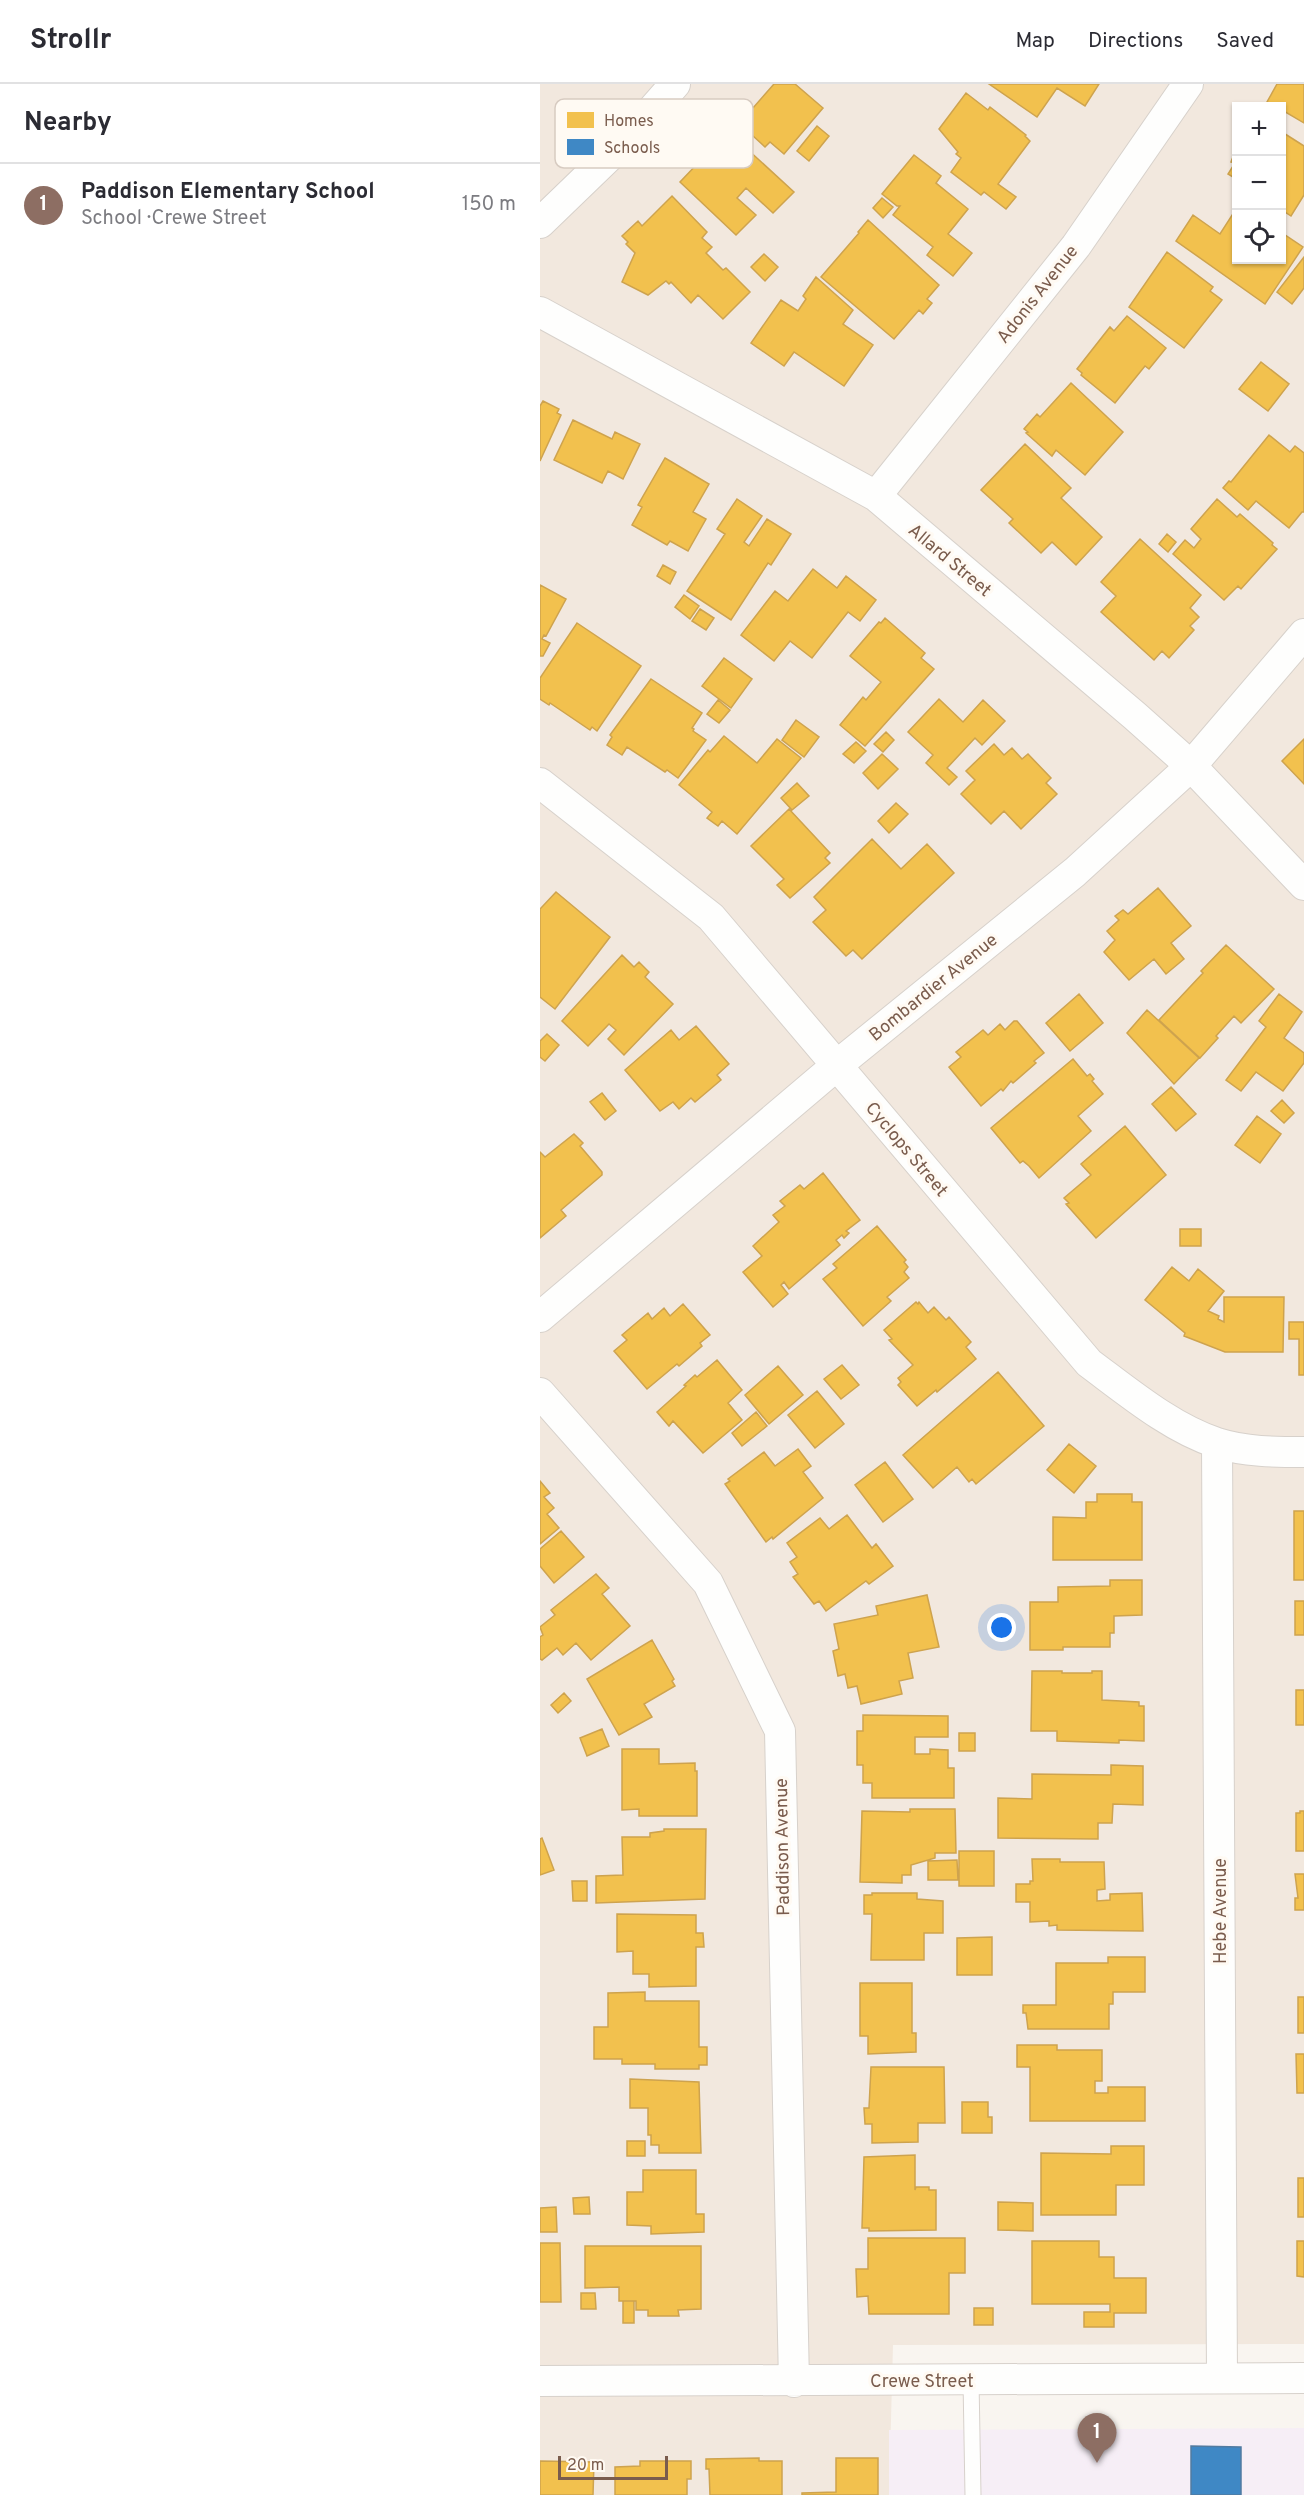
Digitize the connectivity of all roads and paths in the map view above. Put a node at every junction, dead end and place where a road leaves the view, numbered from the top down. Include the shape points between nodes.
1 (675, 84) edge
2 (1188, 84) edge
3 (662, 99) edge
4 (597, 168) edge
5 (540, 223) edge
6 (540, 312) edge
7 (876, 496) junction
8 (1304, 634) edge
9 (1191, 766) junction
10 (540, 783) edge
11 (1304, 885) edge
12 (836, 1066) junction
13 (540, 1317) edge
14 (540, 1394) edge
15 (1217, 1443) junction
16 (1304, 1452) edge
17 (1304, 2378) edge
18 (1222, 2379) junction
19 (971, 2380) junction
20 (540, 2381) edge
21 (794, 2382) junction
22 (973, 2495) edge

1 - 3 street
2 - 7 street, Adonis Avenue via 1076,246
4 - 5 street
6 - 7 street, Allard Street
7 - 9 street, Allard Street
8 - 9 street, Bombardier Avenue
9 - 11 street, Allard Street
9 - 12 street, Bombardier Avenue via 1075,872
10 - 12 street, Cyclops Street via 711,917
12 - 13 street, Bombardier Avenue
12 - 15 street, Cyclops Street via 1089,1363 1164,1417
14 - 21 street, Paddison Avenue via 708,1583 780,1731
15 - 16 street, Cyclops Street via 1263,1452
15 - 18 street, Hebe Avenue
17 - 18 street, Crewe Street
18 - 19 street, Crewe Street
19 - 21 street, Crewe Street
19 - 22 lane
20 - 21 street, Crewe Street

